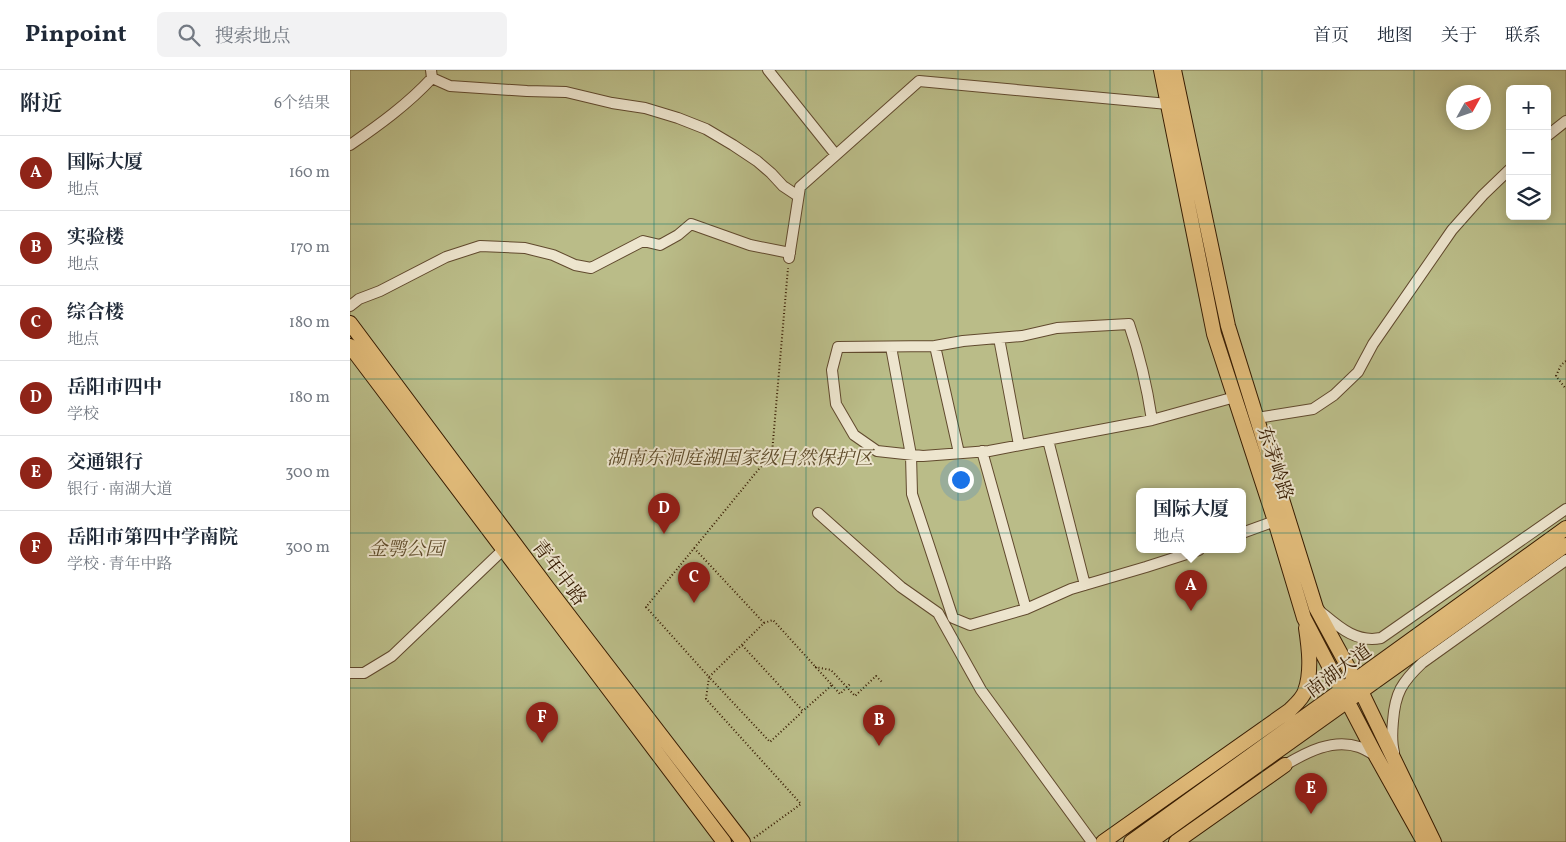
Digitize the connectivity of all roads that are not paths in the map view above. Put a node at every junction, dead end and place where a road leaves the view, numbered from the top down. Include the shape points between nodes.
1 (768, 70) edge
2 (1161, 70) edge
3 (1174, 70) edge
4 (431, 74) edge
5 (1168, 104) junction
6 (1566, 121) edge
7 (1551, 133) edge
8 (350, 145) edge
9 (836, 154) junction
10 (1506, 173) edge
11 (798, 196) junction
12 (350, 306) edge
13 (350, 323) edge
14 (999, 338) junction
15 (350, 346) edge
16 (935, 346) junction
17 (891, 347) junction
18 (1234, 397) junction
19 (1257, 418) junction
20 (1152, 420) junction
21 (1048, 440) junction
22 (1018, 445) junction
23 (982, 451) junction
24 (959, 453) junction
25 (911, 454) junction
26 (1566, 509) edge
27 (818, 513) dead end
28 (1275, 521) junction
29 (1566, 528) edge
30 (1246, 532) edge
31 (508, 545) junction
32 (1566, 545) edge
33 (1190, 553) edge
34 (1566, 560) edge
35 (1085, 585) junction
36 (1316, 608) junction
37 (1026, 609) junction
38 (1304, 618) junction
39 (350, 673) edge
40 (1358, 686) junction
41 (1344, 696) junction
42 (1376, 756) junction
43 (1285, 765) joint
44 (1397, 768) junction
45 (724, 842) edge
46 (743, 842) edge
47 (1092, 842) edge
48 (1103, 842) edge
49 (1131, 842) edge
50 (1150, 842) edge
51 (1176, 842) edge
52 (1424, 842) edge
53 (1434, 842) edge

1 - 9 street
2 - 5 main road, 东茅岭路
3 - 19 main road, 东茅岭路 via 1228,326
4 - 8 street via 421,90
4 - 11 street via 450,86 566,92 678,118 733,144
5 - 9 street via 919,81
5 - 18 main road, 东茅岭路 via 1214,334
6 - 7 street
9 - 11 street via 800,187
10 - 19 street via 1452,230 1373,344 1358,372 1314,409
11 - 12 street via 789,256 691,224 660,245 643,241 591,268 525,248 480,246 446,257
13 - 31 main road, 青年中路
14 - 16 street
14 - 20 street via 1057,328 1129,324 1138,350
14 - 22 street
15 - 31 main road, 青年中路
16 - 17 street
16 - 24 street
17 - 25 street
17 - 25 street via 838,346 832,370 836,404 854,435 877,451
18 - 20 street
18 - 28 main road, 东茅岭路
19 - 36 main road, 东茅岭路
20 - 21 street
21 - 22 street
21 - 35 street
22 - 23 street
23 - 24 street
23 - 37 street
24 - 25 street
25 - 37 street via 912,494 953,618 970,625
26 - 36 street via 1381,638 1357,638
27 - 47 street via 901,588 938,612 981,690
28 - 30 street
28 - 38 main road, 东茅岭路
29 - 40 main road, 南湖大道
31 - 39 street via 392,656 364,673
31 - 45 main road, 青年中路
31 - 46 main road, 青年中路
32 - 40 main road, 南湖大道
33 - 35 street
34 - 44 street via 1407,677 1394,706 1391,741
35 - 37 street
36 - 40 main road, 东茅岭路
38 - 41 main road, 东茅岭路
38 - 48 main road via 1309,670 1305,693 1290,710
40 - 41 main road, 南湖大道
40 - 44 main road, 东茅岭路
41 - 42 main road, 东茅岭路
41 - 49 main road, 南湖大道
41 - 50 main road, 南湖大道
42 - 43 street via 1358,747 1325,746
42 - 52 main road, 东茅岭路
43 - 51 main road
44 - 53 main road, 东茅岭路

